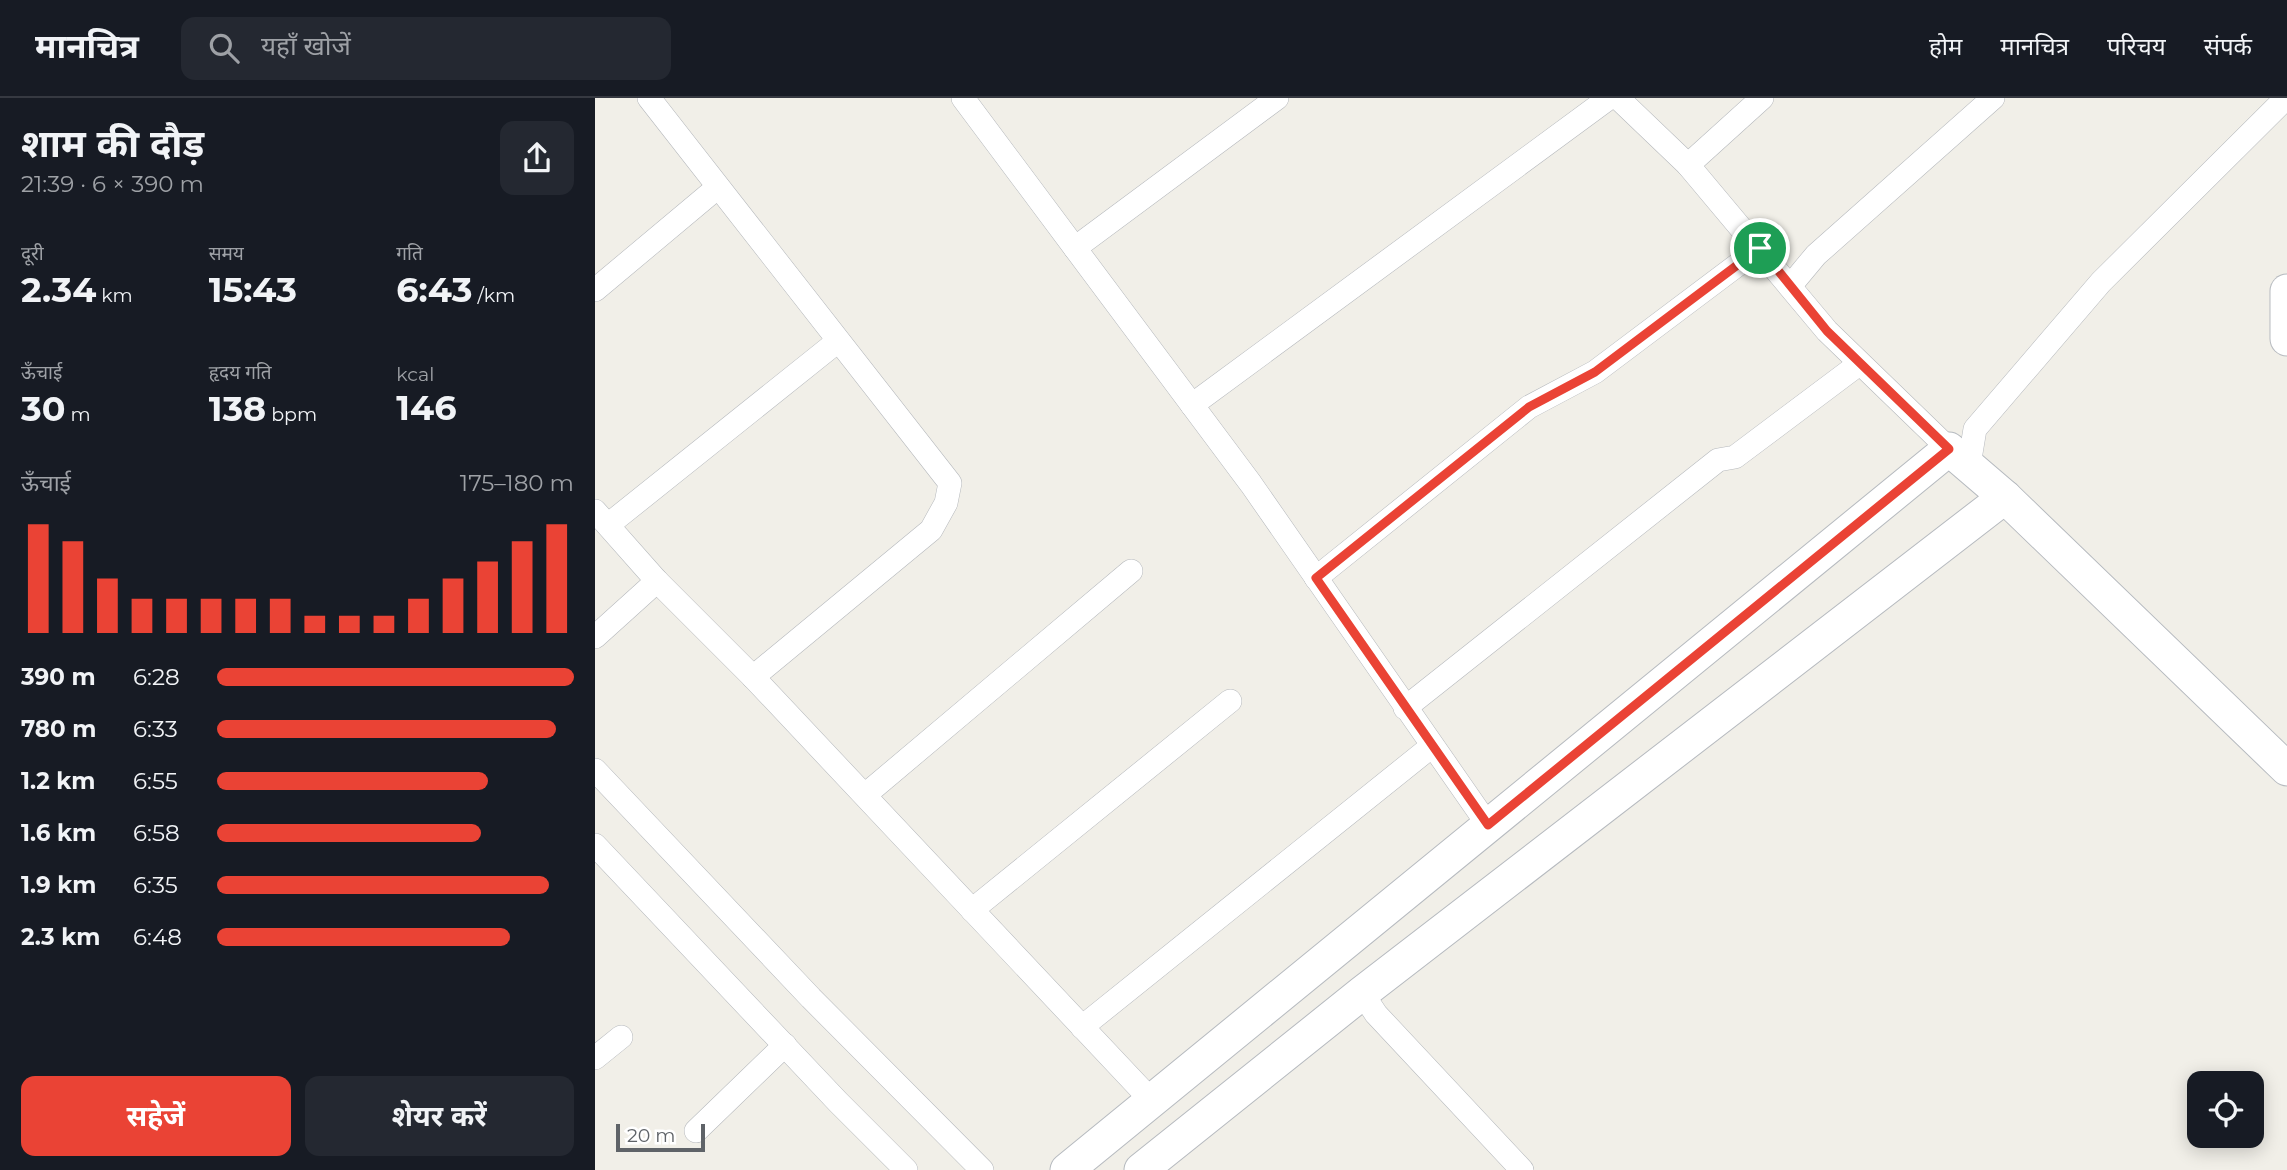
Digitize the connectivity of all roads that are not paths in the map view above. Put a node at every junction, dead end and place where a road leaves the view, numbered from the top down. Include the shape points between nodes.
1 (649, 98) edge
2 (963, 98) edge
3 (1277, 98) edge
4 (1609, 98) edge
5 (1618, 98) edge
6 (1762, 98) edge
7 (1993, 98) edge
8 (2286, 98) edge
9 (1688, 165) junction
10 (718, 187) junction
11 (1076, 248) junction
12 (1760, 248) junction
13 (1791, 285) junction
14 (595, 290) edge
15 (2287, 291) edge
16 (2287, 339) edge
17 (838, 341) junction
18 (1859, 364) junction
19 (1192, 405) junction
20 (1959, 457) junction
21 (2005, 497) junction
22 (602, 518) edge
23 (1131, 571) dead end
24 (1316, 578) junction
25 (657, 581) junction
26 (595, 637) edge
27 (753, 677) junction
28 (1230, 701) dead end
29 (1405, 708) junction
30 (1432, 746) junction
31 (2287, 769) edge
32 (595, 770) edge
33 (865, 795) junction
34 (1488, 825) junction
35 (595, 845) edge
36 (972, 910) junction
37 (1362, 993) junction
38 (1082, 1027) junction
39 (621, 1037) dead end
40 (785, 1045) junction
41 (595, 1058) edge
42 (1152, 1101) junction
43 (697, 1131) dead end
44 (896, 1167) edge
45 (982, 1170) edge
46 (1067, 1170) edge
47 (1141, 1170) edge
48 (1522, 1170) edge

1 - 10 street
2 - 11 street
3 - 11 street
4 - 19 street
5 - 9 street
6 - 9 street
7 - 13 street via 1816,256
8 - 20 street via 2101,282 1975,429
9 - 12 street
10 - 14 street
10 - 17 street
11 - 19 street
12 - 13 street
12 - 24 street via 1595,372 1529,407
13 - 18 street
15 - 16 street
17 - 22 street
17 - 27 street via 950,483 946,503 931,530
18 - 20 street
18 - 29 street via 1735,457 1718,460
19 - 24 street
20 - 21 street
20 - 34 street
21 - 31 street
21 - 37 street
22 - 25 street
23 - 33 street
24 - 29 street
25 - 26 street
25 - 27 street
27 - 33 street
28 - 36 street
29 - 30 street
30 - 34 street
30 - 38 street
32 - 45 street via 811,999
33 - 36 street
34 - 42 street
35 - 40 street
36 - 38 street
37 - 47 street
37 - 48 street via 1376,1014
38 - 42 street
39 - 41 street
40 - 43 street
40 - 44 street
42 - 46 street

